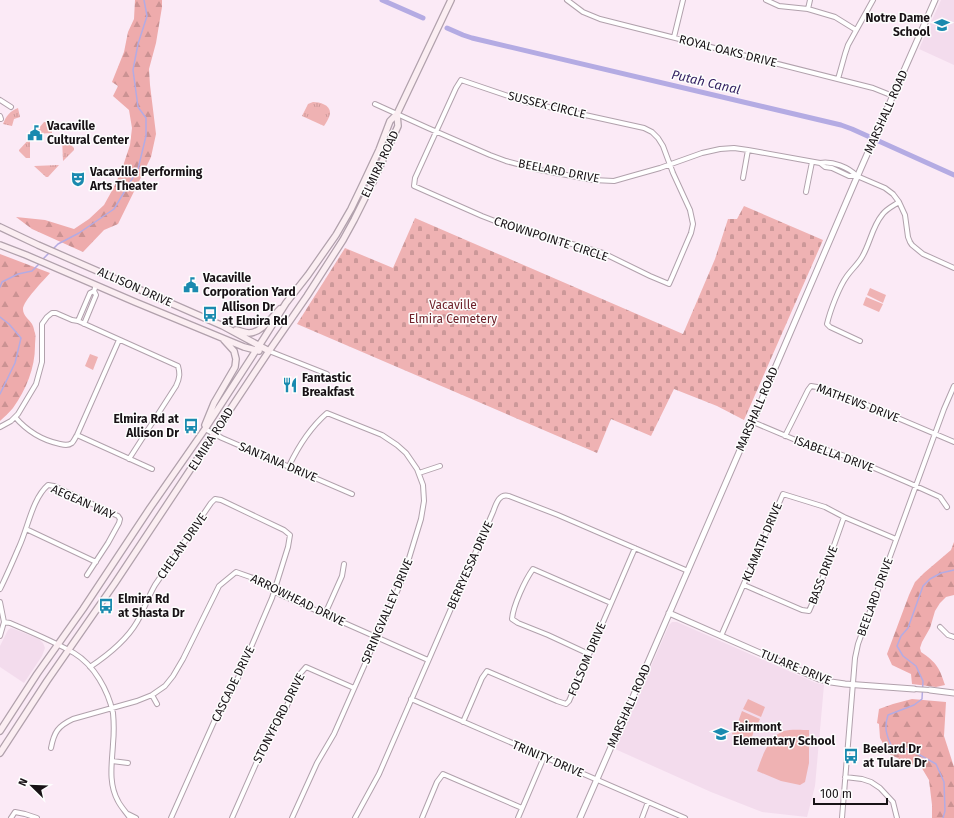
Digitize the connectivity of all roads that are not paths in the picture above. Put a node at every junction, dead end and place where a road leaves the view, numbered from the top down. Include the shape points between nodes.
1 (451, 0) edge
2 (567, 0) edge
3 (683, 0) edge
4 (766, 0) edge
5 (810, 0) edge
6 (873, 0) edge
7 (935, 0) edge
8 (808, 9) junction
9 (856, 30) junction
10 (674, 37) junction
11 (838, 78) junction
12 (893, 96) junction
13 (0, 100) edge
14 (375, 104) dead end
15 (11, 107) dead end
16 (397, 114) junction
17 (436, 132) junction
18 (748, 150) junction
19 (812, 162) junction
20 (670, 164) junction
21 (857, 176) junction
22 (743, 178) dead end
23 (806, 192) dead end
24 (899, 202) junction
25 (0, 227) edge
26 (0, 245) edge
27 (954, 268) edge
28 (96, 285) junction
29 (94, 291) junction
30 (286, 303) junction
31 (78, 321) junction
32 (84, 324) junction
33 (223, 326) junction
34 (223, 339) junction
35 (119, 340) junction
36 (860, 341) dead end
37 (258, 348) junction
38 (269, 351) junction
39 (327, 374) dead end
40 (954, 386) edge
41 (15, 417) junction
42 (753, 422) junction
43 (0, 427) edge
44 (203, 431) junction
45 (214, 434) junction
46 (935, 434) junction
47 (77, 435) junction
48 (785, 436) junction
49 (954, 442) edge
50 (129, 459) junction
51 (289, 466) junction
52 (440, 466) dead end
53 (152, 469) dead end
54 (419, 473) junction
55 (916, 486) junction
56 (352, 494) dead end
57 (947, 507) dead end
58 (844, 517) junction
59 (26, 529) junction
60 (896, 539) junction
61 (288, 547) joint
62 (635, 548) junction
63 (96, 562) junction
64 (344, 564) dead end
65 (688, 571) junction
66 (87, 576) dead end
67 (744, 585) junction
68 (0, 589) edge
69 (274, 591) junction
70 (0, 602) edge
71 (611, 603) junction
72 (669, 613) junction
73 (325, 614) junction
74 (4, 622) junction
75 (940, 627) dead end
76 (0, 636) edge
77 (721, 636) junction
78 (376, 637) junction
79 (954, 637) edge
80 (57, 644) junction
81 (69, 650) junction
82 (589, 654) junction
83 (428, 660) junction
84 (90, 667) junction
85 (852, 685) junction
86 (354, 688) junction
87 (914, 689) joint
88 (930, 690) joint
89 (954, 693) edge
90 (152, 695) junction
91 (411, 699) junction
92 (157, 704) dead end
93 (111, 708) junction
94 (463, 722) junction
95 (0, 731) edge
96 (51, 748) dead end
97 (0, 753) edge
98 (544, 757) junction
99 (112, 761) junction
100 (128, 763) dead end
101 (845, 777) junction
102 (596, 780) junction
103 (648, 802) junction
104 (522, 808) junction
105 (126, 813) junction
106 (11, 818) edge
107 (37, 818) edge
108 (130, 818) edge
109 (136, 818) edge
110 (171, 818) edge
111 (232, 818) edge
112 (292, 818) edge
113 (355, 818) edge
114 (422, 818) edge
115 (518, 818) edge
116 (580, 818) edge
117 (642, 818) edge
118 (685, 818) edge
119 (842, 818) edge
120 (897, 818) edge

1 - 16 main road, ELMIRA ROAD
2 - 10 street, ROYAL OAKS DRIVE via 583,12 600,19
3 - 10 street
4 - 8 street via 779,6
5 - 8 street
6 - 9 street
7 - 12 street, MARSHALL ROAD
8 - 9 street via 835,17
9 - 11 street
10 - 11 street, ROYAL OAKS DRIVE
11 - 12 street, ROYAL OAKS DRIVE
12 - 21 street, MARSHALL ROAD
13 - 15 street
14 - 16 street, BEELARD DRIVE
16 - 17 street, BEELARD DRIVE
16 - 30 main road, ELMIRA ROAD via 390,122 363,184 336,235
16 - 38 main road, ELMIRA ROAD via 398,126 343,240
17 - 20 street, BEELARD DRIVE via 506,161 594,180 614,181
17 - 20 street, SUSSEX CIRCLE via 461,80 526,102 644,128 658,138
17 - 20 street, CROWNPOINTE CIRCLE via 415,178 414,186 500,223 602,253 669,284 693,224 690,210
18 - 19 street, BEELARD DRIVE
18 - 20 street, BEELARD DRIVE via 720,149
18 - 22 street
19 - 21 street, BEELARD DRIVE via 849,176
19 - 23 street
21 - 24 street, BEELARD DRIVE via 885,188
21 - 42 street, MARSHALL ROAD
24 - 27 street, BEELARD DRIVE via 905,215 912,246 919,252
24 - 36 street via 879,219 863,256 842,284 826,324
25 - 33 main road, ALLISON DRIVE
26 - 28 main road, ALLISON DRIVE
28 - 29 street
28 - 34 main road, ALLISON DRIVE
29 - 31 street via 90,293
29 - 32 street via 96,295
30 - 33 main road via 254,333
30 - 37 main road, ELMIRA ROAD
31 - 32 street
31 - 41 street via 52,313 42,324 42,362 36,384
32 - 35 street
33 - 37 main road, ALLISON DRIVE
34 - 37 main road, ALLISON DRIVE via 244,347
34 - 44 main road via 234,351 235,367 214,403
35 - 47 street
35 - 50 street via 178,366 180,372 176,386
37 - 38 main road, ALLISON DRIVE
37 - 44 main road, ELMIRA ROAD
38 - 39 street, ALLISON DRIVE
38 - 45 main road, ELMIRA ROAD
40 - 46 street, BEELARD DRIVE
41 - 43 street
41 - 47 street via 29,431 52,442 67,445 73,443
42 - 48 street, ISABELLA DRIVE
42 - 65 street, MARSHALL ROAD
44 - 45 street, SANTANA DRIVE
44 - 80 main road, ELMIRA ROAD
45 - 51 street, SANTANA DRIVE
45 - 81 main road, ELMIRA ROAD
46 - 48 street, MATHEWS DRIVE via 860,402 811,386
46 - 49 street
46 - 55 street, BEELARD DRIVE
47 - 50 street
48 - 55 street, ISABELLA DRIVE via 851,458
50 - 53 street
51 - 54 street, SPRINGVALLEY DRIVE via 303,442 328,413 385,437 406,453
51 - 56 street, SANTANA DRIVE
52 - 54 street
54 - 78 street, SPRINGVALLEY DRIVE via 424,501 421,519 403,578
55 - 57 street, ISABELLA DRIVE via 940,497
55 - 60 street, BEELARD DRIVE
58 - 60 street, KLAMATH DRIVE
58 - 67 street, KLAMATH DRIVE via 825,507 783,494
58 - 67 street, BASS DRIVE via 809,611
59 - 63 street
59 - 63 street, AEGEAN WAY via 37,500 48,485 111,512 118,516 119,523
59 - 68 street, AEGEAN WAY
60 - 85 street, BEELARD DRIVE via 858,644
61 - 69 street, CASCADE DRIVE
61 - 84 street, CHELAN DRIVE via 290,535 284,530 215,499 155,585 137,623 119,645
62 - 65 street, BERRYESSA DRIVE
62 - 71 street, FOLSOM DRIVE
62 - 83 street, BERRYESSA DRIVE via 506,494 502,495
63 - 66 street, AEGEAN WAY
64 - 73 street via 342,576
65 - 72 street, MARSHALL ROAD
67 - 77 street, KLAMATH DRIVE
69 - 73 street, ARROWHEAD DRIVE
69 - 90 street, ARROWHEAD DRIVE via 256,579 236,572 219,586 173,676 165,686
69 - 110 street, CASCADE DRIVE via 237,680 217,715
70 - 74 street
71 - 82 street, FOLSOM DRIVE
71 - 82 street via 533,569 528,577 512,619
72 - 77 street, TULARE DRIVE
72 - 102 street, MARSHALL ROAD
73 - 78 street, ARROWHEAD DRIVE
74 - 76 street
74 - 80 street
75 - 79 street
77 - 85 street, TULARE DRIVE via 819,679
78 - 83 street, ARROWHEAD DRIVE
78 - 86 street, SPRINGVALLEY DRIVE
80 - 81 street
80 - 95 main road, ELMIRA ROAD
81 - 84 street
81 - 97 main road, ELMIRA ROAD
82 - 94 street, FOLSOM DRIVE via 566,704 487,671
83 - 91 street, BERRYESSA DRIVE
84 - 93 street via 107,694
85 - 87 street, TULARE DRIVE
85 - 101 street, BEELARD DRIVE
86 - 111 street, STONYFORD DRIVE via 306,667 302,671 286,708 270,732
86 - 112 street, SPRINGVALLEY DRIVE
87 - 88 street, TULARE DRIVE
88 - 89 street, TULARE DRIVE
90 - 92 street
90 - 93 street, ARROWHEAD DRIVE
91 - 94 street, TRINITY DRIVE
91 - 113 street, BERRYESSA DRIVE via 379,774
93 - 96 street, ARROWHEAD DRIVE via 65,723 58,729
93 - 99 street via 114,730
94 - 98 street, TRINITY DRIVE
98 - 102 street, TRINITY DRIVE
98 - 104 street
99 - 100 street
99 - 105 street via 114,791 118,803
101 - 119 street, BEELARD DRIVE
101 - 120 street via 862,779 880,788 892,802
102 - 103 street, TRINITY DRIVE
102 - 116 street, MARSHALL ROAD
103 - 117 street
103 - 118 street, TRINITY DRIVE
104 - 114 street via 443,774
104 - 115 street
105 - 108 street
105 - 109 street
106 - 107 street via 15,812

